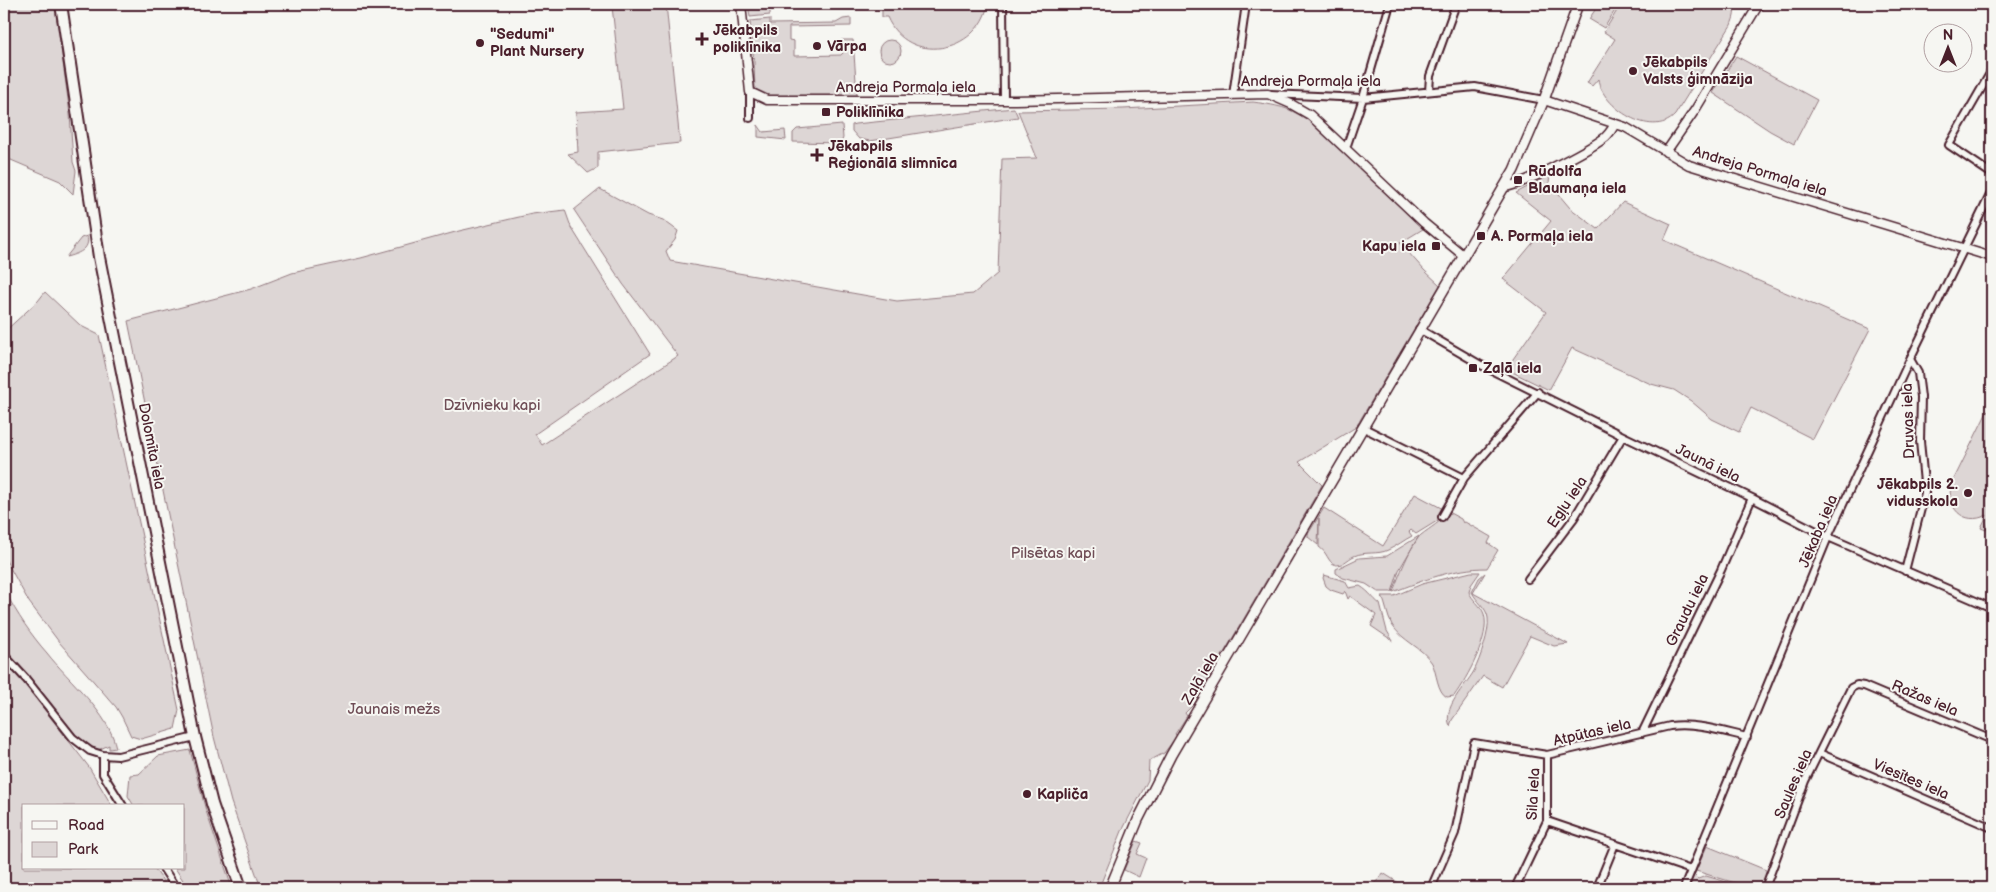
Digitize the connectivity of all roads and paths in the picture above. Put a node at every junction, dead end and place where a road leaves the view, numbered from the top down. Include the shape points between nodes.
1 (60, 4) edge
2 (741, 4) edge
3 (1003, 4) edge
4 (1255, 4) edge
5 (1390, 4) edge
6 (1456, 4) edge
7 (1578, 4) edge
8 (1760, 4) edge
9 (1246, 5) edge
10 (1992, 70) edge
11 (1429, 91) junction
12 (750, 92) junction
13 (1234, 94) junction
14 (1268, 94) junction
15 (1363, 98) junction
16 (1004, 100) junction
17 (1544, 100) junction
18 (750, 118) dead end
19 (1615, 124) junction
20 (1346, 148) junction
21 (1666, 152) junction
22 (1992, 174) edge
23 (1504, 188) junction
24 (1992, 190) edge
25 (1964, 249) junction
26 (1464, 256) junction
27 (1992, 257) edge
28 (1419, 329) junction
29 (1910, 359) junction
30 (1538, 392) junction
31 (1362, 427) junction
32 (1623, 436) junction
33 (1464, 478) junction
34 (1752, 498) junction
35 (1442, 517) dead end
36 (1828, 537) junction
37 (1905, 571) junction
38 (1528, 578) dead end
39 (1992, 608) edge
40 (4, 655) edge
41 (1849, 691) joint
42 (1642, 733) junction
43 (195, 737) junction
44 (1747, 737) junction
45 (1992, 740) edge
46 (1819, 753) junction
47 (103, 755) junction
48 (1547, 755) junction
49 (121, 804) edge
50 (1546, 821) junction
51 (1992, 828) edge
52 (1615, 844) junction
53 (164, 870) edge
54 (1691, 870) junction
55 (176, 888) edge
56 (241, 888) edge
57 (1110, 888) edge
58 (1431, 888) edge
59 (1515, 888) edge
60 (1596, 888) edge
61 (1684, 888) edge
62 (1765, 888) edge

1 - 43 main road, Dolomīta iela via 99,257
2 - 12 street
3 - 16 street
4 - 9 street
5 - 15 street
6 - 11 street via 1430,76
7 - 17 main road
8 - 21 street
9 - 13 street
10 - 22 street via 1949,145
11 - 15 street, Andreja Pormaļa iela
11 - 17 street, Andreja Pormaļa iela via 1475,87
12 - 16 street, Andreja Pormaļa iela via 778,101
12 - 18 street
13 - 14 street, Andreja Pormaļa iela
13 - 16 street, Andreja Pormaļa iela
14 - 15 street, Andreja Pormaļa iela
14 - 20 street via 1310,115
15 - 20 street
17 - 19 street, Andreja Pormaļa iela
17 - 23 main road
19 - 21 street, Andreja Pormaļa iela
19 - 23 street via 1605,138 1592,146 1519,184
20 - 26 street via 1424,223
21 - 25 street, Andreja Pormaļa iela via 1701,169
23 - 26 main road, Zaļā iela
24 - 25 street, Jēkaba iela
25 - 27 street, Andreja Pormaļa iela
25 - 29 street, Jēkaba iela
26 - 28 main road, Zaļā iela
28 - 30 street, Jaunā iela via 1481,365
28 - 31 main road, Zaļā iela
29 - 36 street, Jēkaba iela
29 - 37 street, Druvas iela via 1918,373 1921,397 1920,441 1925,493
30 - 32 street, Jaunā iela
30 - 33 street
31 - 33 street
31 - 57 main road, Zaļā iela via 1171,755 1138,820
32 - 34 street, Jaunā iela
32 - 38 street, Egļu iela via 1574,518
33 - 35 street
34 - 36 street, Jaunā iela
34 - 42 street, Graudu iela
36 - 37 street, Jaunā iela
36 - 44 street, Jēkaba iela
37 - 39 street, Jaunā iela
40 - 47 street via 73,738 85,748
41 - 45 street, Ražas iela via 1854,686 1864,686
41 - 46 street, Saules iela
42 - 44 street, Atpūtas iela via 1687,724
42 - 48 street, Atpūtas iela
43 - 47 street via 118,756
43 - 56 main road, Dolomīta iela via 215,812
44 - 54 street, Jēkaba iela
46 - 51 street, Viesītes iela
46 - 62 street, Saules iela via 1805,781
47 - 49 street via 103,774
48 - 50 street, Sila iela
48 - 58 street, Atpūtas iela via 1474,743 1455,833
50 - 52 street
50 - 59 street, Sila iela
52 - 54 street
52 - 60 street
53 - 55 street
54 - 61 street, Jēkaba iela

